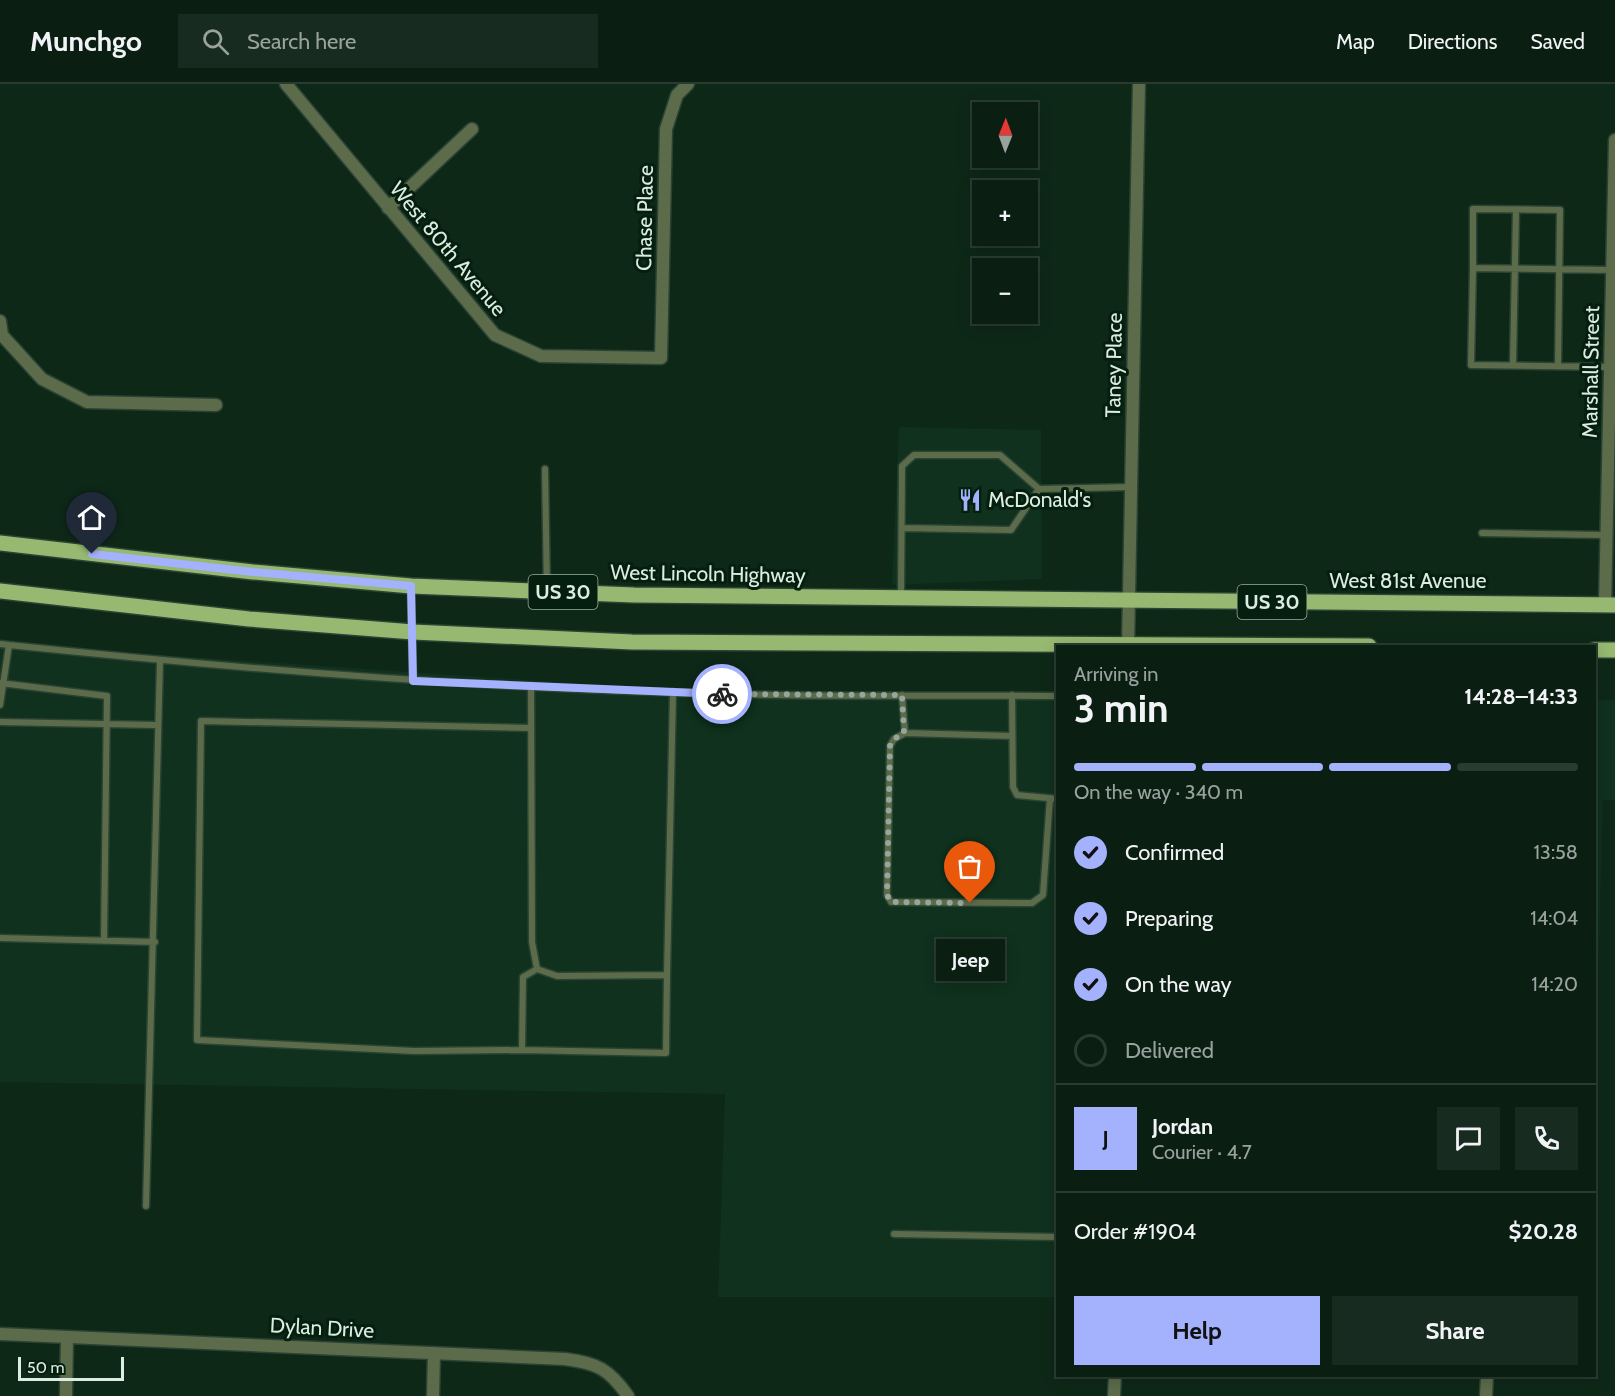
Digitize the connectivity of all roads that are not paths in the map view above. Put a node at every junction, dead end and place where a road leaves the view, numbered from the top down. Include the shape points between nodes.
1 (286, 84) edge
2 (688, 84) edge
3 (1138, 84) edge
4 (472, 129) dead end
5 (1615, 140) edge
6 (388, 208) junction
7 (1516, 210) junction
8 (1473, 268) junction
9 (1515, 269) junction
10 (1559, 269) junction
11 (1612, 270) junction
12 (0, 321) edge
13 (661, 358) joint
14 (1513, 365) junction
15 (1558, 366) junction
16 (1610, 367) junction
17 (216, 405) dead end
18 (545, 469) dead end
19 (1131, 487) junction
20 (1040, 489) junction
21 (1611, 495) edge
22 (903, 528) junction
23 (1482, 533) dead end
24 (1606, 535) junction
25 (0, 543) edge
26 (411, 586) junction
27 (0, 591) edge
28 (547, 591) junction
29 (901, 598) junction
30 (1129, 601) junction
31 (1610, 605) edge
32 (413, 632) junction
33 (0, 644) edge
34 (9, 645) junction
35 (1128, 645) edge
36 (1596, 650) edge
37 (1615, 650) edge
38 (160, 661) junction
39 (413, 681) junction
40 (1, 683) edge
41 (531, 686) junction
42 (673, 692) junction
43 (902, 695) junction
44 (1012, 695) junction
45 (1056, 696) edge
46 (0, 705) edge
47 (0, 722) edge
48 (107, 724) junction
49 (156, 725) junction
50 (531, 728) junction
51 (904, 733) junction
52 (1012, 736) junction
53 (1050, 798) junction
54 (1056, 799) edge
55 (0, 938) edge
56 (104, 941) junction
57 (155, 942) junction
58 (537, 969) junction
59 (667, 975) junction
60 (522, 1050) junction
61 (147, 1206) dead end
62 (894, 1234) dead end
63 (1056, 1237) edge
64 (0, 1334) edge
65 (67, 1337) junction
66 (434, 1353) junction
67 (1115, 1377) edge
68 (1487, 1377) edge
69 (66, 1396) edge
70 (433, 1396) edge
71 (628, 1396) edge
72 (1114, 1396) edge
73 (1486, 1396) edge

1 - 6 street, West 80th Avenue
2 - 13 street, Chase Place via 677,96 666,129
3 - 19 street, Taney Place
4 - 6 street
5 - 11 street, Marshall Street
6 - 13 street, West 80th Avenue via 495,335 541,356
7 - 8 lane via 1473,209
7 - 9 lane
7 - 10 lane via 1560,210
8 - 9 lane
8 - 14 lane via 1471,365
9 - 10 lane
9 - 14 lane
10 - 11 lane
10 - 15 lane
11 - 16 street, Marshall Street
12 - 17 street via 3,335 42,379 87,402
14 - 15 lane
15 - 16 lane
16 - 21 street, Marshall Street
18 - 28 lane
19 - 20 lane
19 - 30 street, Taney Place
20 - 22 lane via 1011,530
20 - 22 lane via 1000,455 914,455 903,466
21 - 24 street, Marshall Street
22 - 29 lane
23 - 24 lane
24 - 31 street, Marshall Street
25 - 26 main road, West Lincoln Highway / US 30
26 - 28 main road, West Lincoln Highway / US 30
26 - 32 lane
27 - 32 main road, US 30 via 249,619
28 - 29 main road, West Lincoln Highway / US 30
29 - 30 main road, West Lincoln Highway / US 30
30 - 31 main road, West 81st Avenue / US 30
30 - 35 street, Taney Place
32 - 35 main road, US 30 via 632,642
32 - 39 lane
33 - 34 lane
34 - 38 lane
34 - 40 lane
36 - 37 main road
38 - 39 lane
38 - 49 lane
39 - 41 lane
40 - 46 lane
40 - 48 lane via 107,696
41 - 42 lane
41 - 50 lane
42 - 43 lane
42 - 59 lane
43 - 44 lane
43 - 51 lane
44 - 45 lane
44 - 52 lane
47 - 48 lane
48 - 49 lane
48 - 56 lane
49 - 57 lane
50 - 58 lane via 531,942
50 - 60 lane via 201,721 197,1040 414,1050
51 - 52 lane
51 - 53 lane via 890,746 887,895 891,902 1032,903 1043,895
52 - 53 lane via 1013,787 1017,795
53 - 54 lane
55 - 56 lane
56 - 57 lane
57 - 61 lane
58 - 59 lane via 557,976
58 - 60 lane via 523,977
59 - 60 lane via 666,1053
62 - 63 lane
64 - 65 street, Dylan Drive
65 - 66 street, Dylan Drive
65 - 69 street
66 - 70 street
66 - 71 street, Dylan Drive via 589,1362 613,1375
67 - 72 street
68 - 73 street

